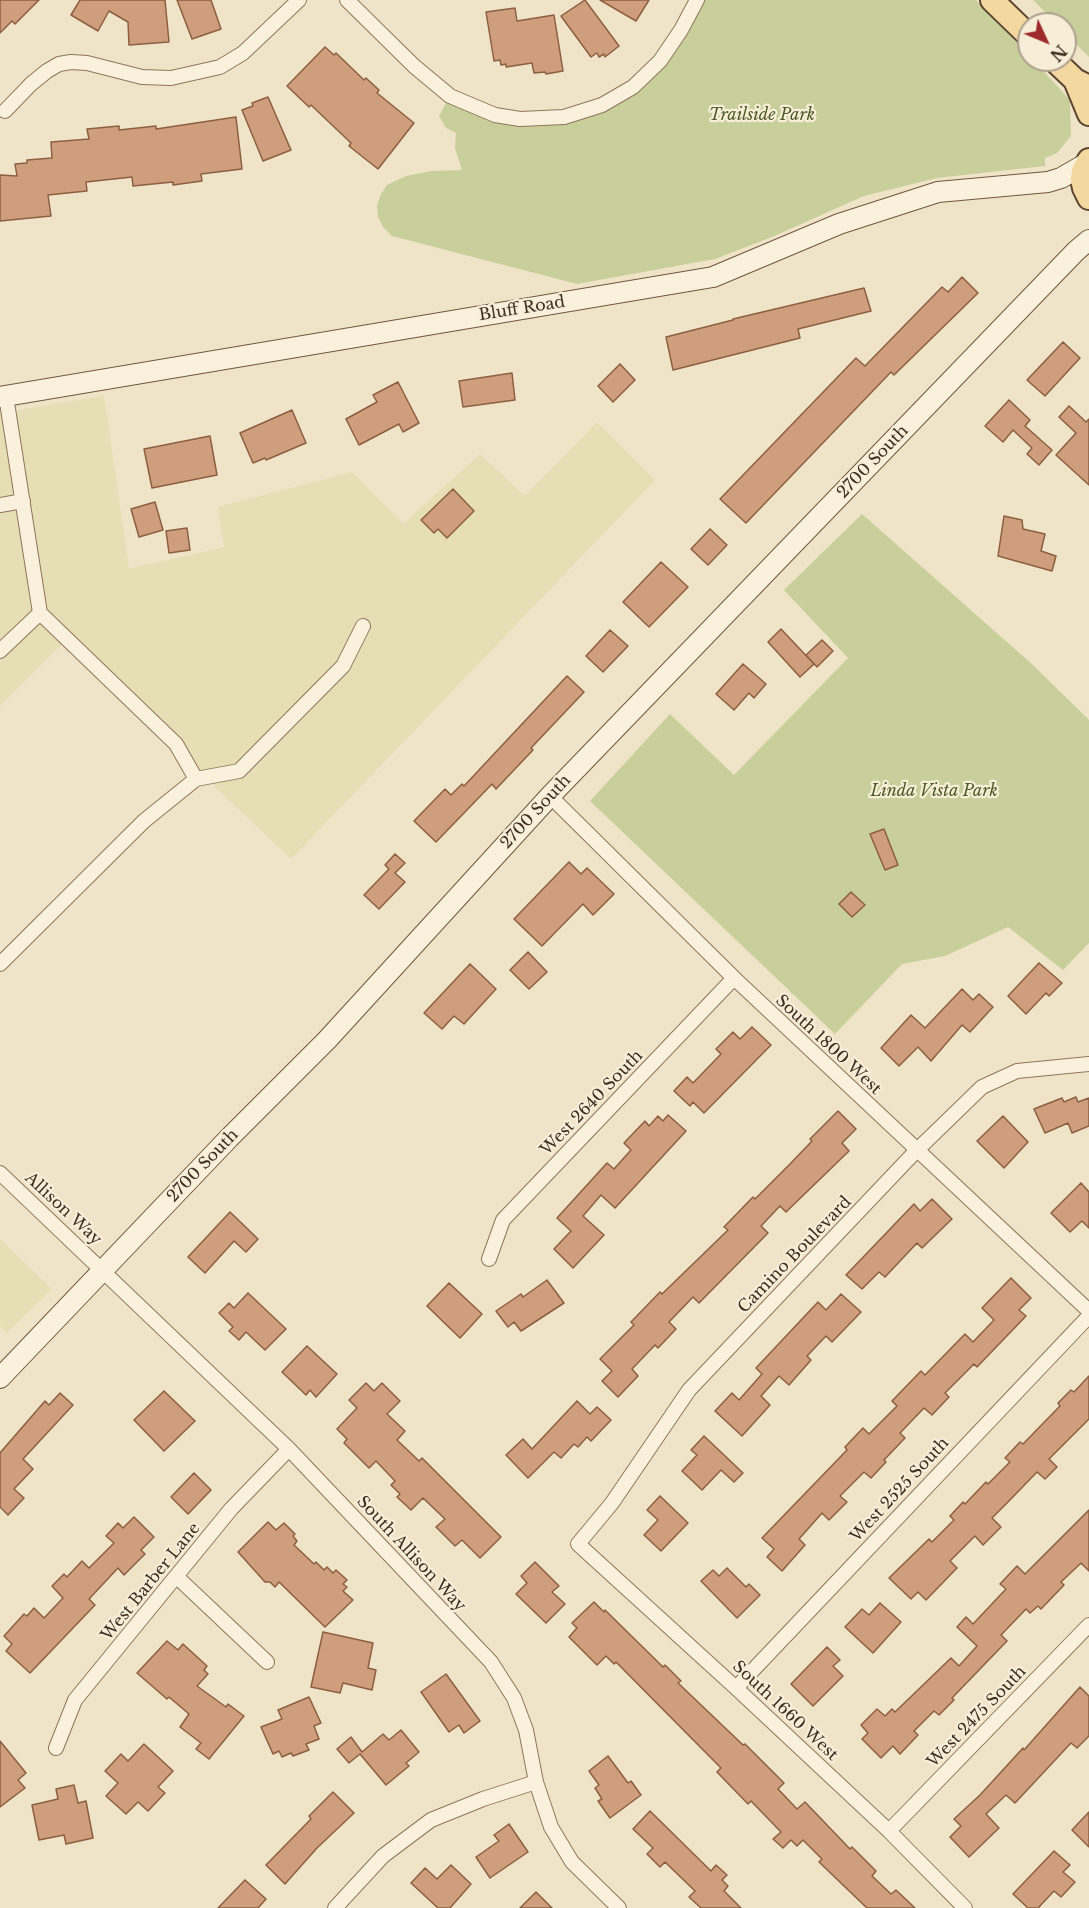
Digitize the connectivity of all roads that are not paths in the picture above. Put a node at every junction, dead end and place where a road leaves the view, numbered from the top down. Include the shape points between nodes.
1 (299, 0) edge
2 (347, 0) edge
3 (697, 0) edge
4 (992, 0) edge
5 (1017, 24) edge
6 (1069, 72) edge
7 (1082, 83) edge
8 (5, 111) dead end
9 (1089, 114) edge
10 (1088, 162) edge
11 (1033, 184) junction
12 (1088, 197) edge
13 (1089, 224) edge
14 (1082, 245) edge
15 (3, 396) edge
16 (23, 501) junction
17 (0, 505) edge
18 (40, 613) junction
19 (363, 626) dead end
20 (0, 651) edge
21 (196, 779) junction
22 (550, 796) junction
23 (0, 964) edge
24 (734, 978) junction
25 (1089, 1064) edge
26 (916, 1151) junction
27 (0, 1173) edge
28 (489, 1259) dead end
29 (103, 1270) junction
30 (1089, 1313) edge
31 (0, 1378) edge
32 (289, 1449) junction
33 (578, 1544) joint
34 (177, 1577) junction
35 (1089, 1626) edge
36 (267, 1662) dead end
37 (736, 1688) junction
38 (56, 1748) dead end
39 (536, 1782) junction
40 (889, 1831) junction
41 (335, 1908) edge
42 (619, 1908) edge
43 (965, 1908) edge

1 - 8 street via 243,53 220,67 171,78 141,77 87,63 59,64 47,70
2 - 3 street via 439,88 467,105 520,119 564,117 602,105 633,87 660,61
4 - 5 main road
6 - 7 main road
7 - 9 main road
10 - 11 main road, Bluff Road via 1061,178
10 - 12 main road via 1082,179
11 - 12 main road, Bluff Road via 1058,186
11 - 15 main road, Bluff Road via 938,192 839,224 713,278
13 - 14 main road, 2700 South
14 - 22 main road, 2700 South
15 - 16 street
16 - 17 street
16 - 18 street
18 - 20 street
18 - 21 street via 177,744
19 - 21 street via 343,666 239,771
21 - 23 street via 144,821
22 - 24 street, South 1800 West
22 - 29 main road, 2700 South via 327,1040
24 - 26 street, South 1800 West
24 - 28 street, West 2640 South via 503,1220
25 - 26 street, Camino Boulevard via 1017,1071 982,1087
26 - 30 street, South 1800 West
26 - 33 street, Camino Boulevard via 689,1390 612,1503
27 - 29 street, Allison Way
29 - 31 main road, 2700 South
29 - 32 street, South Allison Way
30 - 37 street, West 2525 South
32 - 34 street, West Barber Lane via 231,1509
32 - 39 street, South Allison Way via 491,1662 514,1698 526,1730
33 - 37 street, South 1660 West
34 - 36 street
34 - 38 street, West Barber Lane via 75,1700
35 - 40 street, West 2475 South
37 - 40 street, South 1660 West
39 - 41 street via 431,1820 383,1856
39 - 42 street, South Allison Way via 551,1827 572,1862
40 - 43 street, South 1660 West

